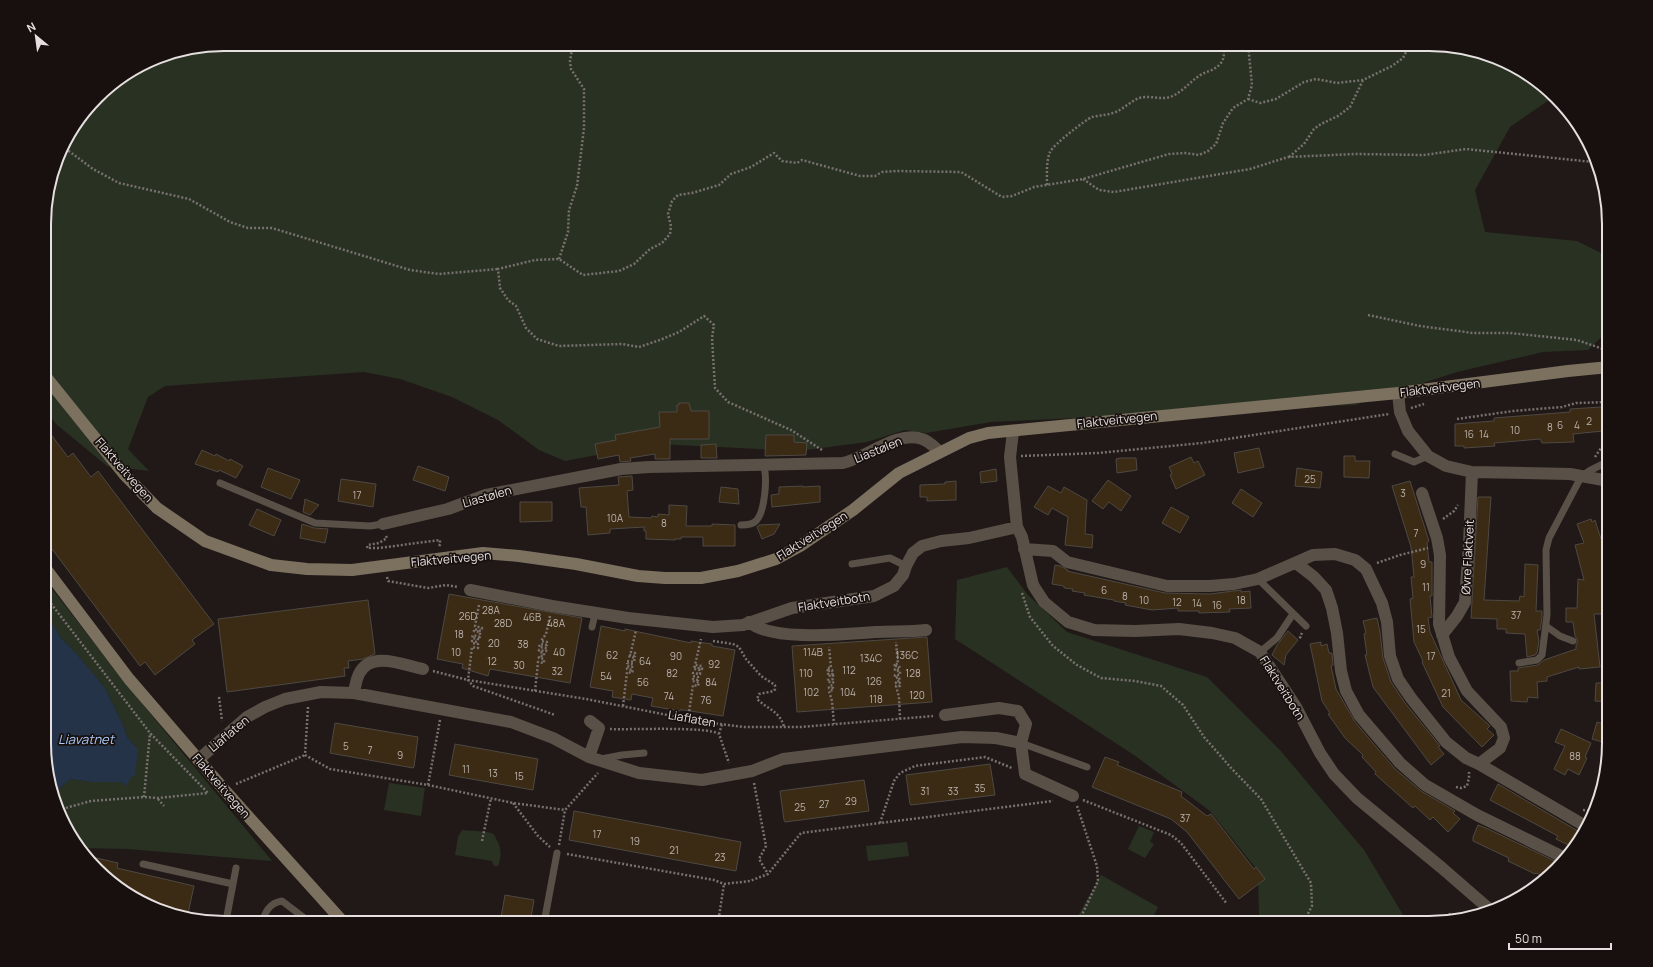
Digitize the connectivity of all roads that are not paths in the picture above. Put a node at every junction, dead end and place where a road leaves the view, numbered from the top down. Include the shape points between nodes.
1 (1602, 368) edge
2 (51, 383) edge
3 (1398, 393) junction
4 (1013, 432) junction
5 (940, 452) junction
6 (1395, 454) dead end
7 (1428, 456) junction
8 (763, 464) junction
9 (1602, 464) edge
10 (1472, 472) junction
11 (1581, 477) junction
12 (1602, 480) edge
13 (220, 483) dead end
14 (1422, 493) dead end
15 (383, 524) joint
16 (741, 524) dead end
17 (1017, 527) junction
18 (1024, 549) junction
19 (1296, 563) junction
20 (852, 564) dead end
21 (906, 566) junction
22 (51, 576) edge
23 (1258, 579) junction
24 (470, 590) road end
25 (594, 614) junction
26 (1293, 614) junction
27 (749, 622) junction
28 (1306, 626) dead end
29 (1546, 626) junction
30 (592, 627) dead end
31 (926, 630) dead end
32 (1442, 635) junction
33 (1574, 641) dead end
34 (1260, 652) junction
35 (1519, 663) dead end
36 (423, 669) road end
37 (354, 693) junction
38 (945, 715) road end
39 (595, 725) road end
40 (1021, 744) junction
41 (644, 753) dead end
42 (198, 760) junction
43 (598, 760) junction
44 (1479, 764) junction
45 (1087, 767) dead end
46 (1073, 796) road end
47 (1582, 824) edge
48 (557, 853) road end
49 (1560, 856) edge
50 (143, 864) dead end
51 (236, 868) dead end
52 (233, 884) junction
53 (1486, 906) edge
54 (227, 916) edge
55 (266, 916) edge
56 (302, 916) edge
57 (338, 916) edge
58 (545, 916) edge

1 - 3 main road, Flaktveitvegen
2 - 5 main road, Flaktveitvegen via 124,474 157,508 206,541 271,565 307,569 352,570 483,553 576,564 638,576 701,578 738,571 776,559 853,510 899,473
3 - 4 main road, Flaktveitvegen via 1067,424
3 - 7 street via 1400,412 1408,431
4 - 5 main road, Flaktveitvegen via 988,433
4 - 17 street, Flaktveitbotn via 1010,457
5 - 8 street, Liastølen via 924,439 916,437 893,441 843,463
6 - 7 lane via 1414,462
7 - 10 street via 1446,466
8 - 15 street, Liastølen via 621,469 486,495 448,509
8 - 16 lane via 766,476 764,502 760,514 752,523
9 - 11 lane
10 - 11 street via 1570,474
10 - 32 street, Øvre Flaktveit via 1465,602
11 - 12 street
11 - 29 lane via 1548,538
13 - 15 lane, Liastølen via 315,523 370,526
14 - 32 street via 1434,518 1440,555 1439,624
17 - 18 street, Flaktveitbotn
17 - 21 street, Flaktveitbotn via 922,546 913,552
18 - 23 street via 1053,551 1067,562 1167,586 1210,586
18 - 34 street, Flaktveitbotn via 1033,584 1044,602 1068,622 1094,630 1179,629 1212,633 1235,638
19 - 23 street
19 - 44 street via 1313,555 1335,554 1355,560 1366,569 1382,603 1387,622 1390,656 1398,679 1446,742 1466,758
19 - 49 street via 1326,590 1336,627 1346,691 1359,715 1400,763 1425,785 1477,815
20 - 21 lane via 890,558
21 - 27 street, Flaktveitbotn via 903,575 894,586 874,596 792,608
22 - 42 main road, Flaktveitvegen via 129,680
23 - 26 lane
24 - 25 street
25 - 27 street via 713,627
25 - 30 lane
26 - 28 lane
26 - 34 lane via 1277,638
27 - 31 street via 770,631 828,636
29 - 33 lane via 1560,636
29 - 35 lane via 1542,655 1537,660
32 - 44 street via 1449,657 1467,691 1500,727 1504,738 1500,748
34 - 53 street, Flaktveitbotn via 1296,707 1334,774 1357,798
36 - 37 street via 381,660 374,661 359,674
37 - 42 street, Liaflaten via 308,694 265,707 247,717
37 - 43 street, Liaflaten via 518,724
38 - 40 street via 999,708 1018,711 1026,724
39 - 43 street
40 - 43 street, Liaflaten via 996,738 962,737 784,759 752,771 702,780 638,773
40 - 45 lane
40 - 46 street via 1025,774
41 - 43 lane
42 - 57 main road, Flaktveitvegen
44 - 47 street
48 - 58 lane
50 - 52 lane
51 - 52 lane
52 - 54 lane
55 - 56 lane via 268,909 282,901

